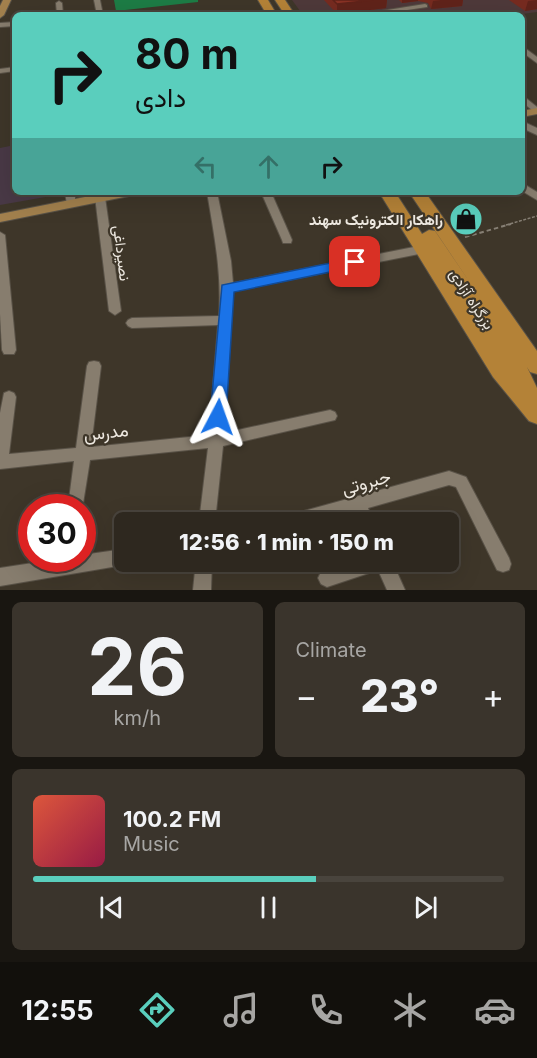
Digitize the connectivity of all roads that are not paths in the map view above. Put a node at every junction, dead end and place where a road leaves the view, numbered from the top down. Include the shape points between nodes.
1 (7, 0) edge
2 (389, 0) edge
3 (59, 3) dead end
4 (425, 6) dead end
5 (399, 10) junction
6 (60, 12) edge
7 (383, 12) edge
8 (0, 15) edge
9 (525, 51) edge
10 (537, 61) edge
11 (114, 195) edge
12 (213, 195) edge
13 (267, 195) edge
14 (389, 195) edge
15 (401, 195) edge
16 (419, 195) edge
17 (431, 195) edge
18 (71, 197) edge
19 (100, 198) junction
20 (0, 218) edge
21 (0, 235) edge
22 (287, 240) dead end
23 (424, 249) junction
24 (227, 288) junction
25 (115, 311) dead end
26 (225, 320) junction
27 (132, 323) dead end
28 (537, 345) edge
29 (9, 350) dead end
30 (94, 366) dead end
31 (537, 366) edge
32 (9, 397) dead end
33 (537, 410) edge
34 (537, 415) edge
35 (330, 416) dead end
36 (216, 441) junction
37 (83, 454) junction
38 (0, 462) edge
39 (78, 494) edge
40 (358, 505) junction
41 (208, 512) edge
42 (331, 512) edge
43 (361, 512) edge
44 (114, 558) edge
45 (96, 560) edge
46 (503, 564) dead end
47 (23, 572) edge
48 (203, 572) edge
49 (346, 572) edge
50 (387, 572) edge
51 (0, 577) edge
52 (327, 578) dead end
53 (202, 590) edge
54 (396, 590) edge

1 - 8 main road
2 - 5 street
3 - 6 street
4 - 5 street
5 - 7 street
9 - 10 street
11 - 19 main road
12 - 24 street
13 - 22 street
14 - 23 highway
15 - 33 highway, بزرگراه آزادی via 516,365
16 - 31 highway, بزرگراه آزادی
17 - 28 highway
18 - 19 main road
18 - 20 main road
19 - 25 street, نصیرداغی
21 - 29 street
23 - 24 street
23 - 34 highway via 500,371
24 - 26 street
26 - 27 street
26 - 36 street
30 - 37 street
32 - 38 street
35 - 36 street, مدرس
36 - 37 street, مدرس
36 - 41 street
37 - 38 street, مدرس
37 - 39 street
40 - 42 street, جبروتی
40 - 43 street
40 - 46 street, جبروتی via 449,478 461,483
44 - 45 street
47 - 51 street
48 - 53 street
49 - 52 street
50 - 54 street

